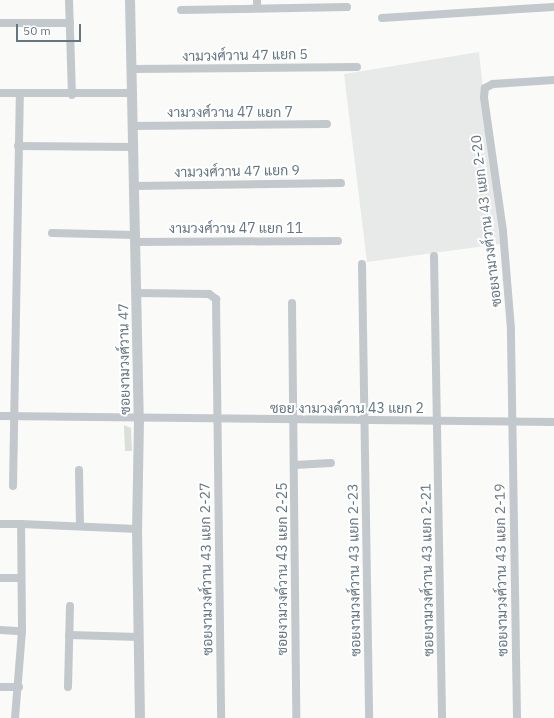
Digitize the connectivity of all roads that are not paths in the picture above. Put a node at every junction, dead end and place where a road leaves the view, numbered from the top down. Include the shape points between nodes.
1 (69, 0) edge
2 (130, 0) edge
3 (257, 4) edge
4 (347, 7) dead end
5 (554, 7) edge
6 (181, 10) dead end
7 (382, 18) dead end
8 (0, 23) edge
9 (70, 24) junction
10 (357, 67) dead end
11 (132, 69) junction
12 (554, 80) edge
13 (0, 93) edge
14 (133, 93) junction
15 (20, 95) junction
16 (72, 95) junction
17 (327, 124) dead end
18 (133, 126) junction
19 (18, 146) junction
20 (134, 147) junction
21 (341, 183) dead end
22 (135, 186) junction
23 (52, 233) dead end
24 (136, 238) junction
25 (338, 241) dead end
26 (434, 256) dead end
27 (362, 264) dead end
28 (137, 293) junction
29 (292, 303) dead end
30 (0, 416) edge
31 (13, 417) junction
32 (140, 419) junction
33 (217, 420) junction
34 (293, 420) junction
35 (364, 421) junction
36 (438, 421) junction
37 (511, 422) junction
38 (554, 422) edge
39 (331, 463) dead end
40 (294, 465) junction
41 (79, 470) dead end
42 (13, 486) dead end
43 (0, 524) edge
44 (21, 524) junction
45 (80, 526) junction
46 (137, 528) junction
47 (0, 578) edge
48 (20, 578) junction
49 (70, 606) dead end
50 (0, 630) edge
51 (22, 631) junction
52 (70, 635) junction
53 (139, 637) junction
54 (0, 687) edge
55 (19, 687) junction
56 (68, 688) dead end
57 (15, 718) edge
58 (140, 718) edge
59 (221, 718) edge
60 (296, 718) edge
61 (369, 718) edge
62 (442, 718) edge
63 (517, 718) edge

1 - 9 street
2 - 11 street, ซอยงามวงศ์วาน 47
3 - 4 street
3 - 6 street
5 - 7 street
8 - 9 street
9 - 16 street
10 - 11 street, งามวงศ์วาน 47 แยก 5
11 - 14 street, ซอยงามวงศ์วาน 47
12 - 37 street, ซอยงามวงศ์วาน 43 แยก 2-20 via 493,84 485,88 503,230 510,314
13 - 15 street
14 - 16 street
14 - 18 street, ซอยงามวงศ์วาน 47
15 - 16 street
15 - 19 street
17 - 18 street, งามวงศ์วาน 47 แยก 7
18 - 20 street, ซอยงามวงศ์วาน 47
19 - 20 street
19 - 31 street
20 - 22 street, ซอยงามวงศ์วาน 47
21 - 22 street, งามวงศ์วาน 47 แยก 9
22 - 24 street, ซอยงามวงศ์วาน 47
23 - 24 street, งามวงศ์วาน 47 แยก 11
24 - 25 street, งามวงศ์วาน 47 แยก 11
24 - 28 street, ซอยงามวงศ์วาน 47
26 - 36 street, ซอยงามวงศ์วาน 43 แยก 2-21
27 - 35 street, ซอยงามวงศ์วาน 43 แยก 2-23
28 - 32 street, ซอยงามวงศ์วาน 47
28 - 33 street, ซอยงามวงศ์วาน 43 แยก 2-27 via 209,294 216,299
29 - 34 street, ซอยงามวงค์วาน 43 แยก 2-25
30 - 31 street, ซอย งามวงค์วาน 43 แยก 2
31 - 32 street, ซอย งามวงค์วาน 43 แยก 2
31 - 42 street
32 - 33 street, ซอย งามวงค์วาน 43 แยก 2
32 - 46 street, ซอยงามวงศ์วาน 47
33 - 34 street, ซอย งามวงค์วาน 43 แยก 2
33 - 59 street, ซอยงามวงศ์วาน 43 แยก 2-27
34 - 35 street, ซอย งามวงค์วาน 43 แยก 2
34 - 40 street, ซอยงามวงค์วาน 43 แยก 2-25
35 - 36 street, ซอย งามวงค์วาน 43 แยก 2
35 - 61 street, ซอยงามวงศ์วาน 43 แยก 2-23
36 - 37 street, ซอย งามวงค์วาน 43 แยก 2
36 - 62 street, ซอยงามวงศ์วาน 43 แยก 2-21
37 - 38 street, ซอย งามวงค์วาน 43 แยก 2
37 - 63 street, ซอยงามวงศ์วาน 43 แยก 2-19
39 - 40 street
40 - 60 street, ซอยงามวงค์วาน 43 แยก 2-25
41 - 45 street
43 - 44 street
44 - 45 street
44 - 48 street
45 - 46 street
46 - 53 street, ซอยงามวงศ์วาน 47
47 - 48 street
48 - 51 street
49 - 52 street
50 - 51 street
51 - 55 street
52 - 53 street
52 - 56 street
53 - 58 street, ซอยงามวงศ์วาน 47
54 - 55 street
55 - 57 street

